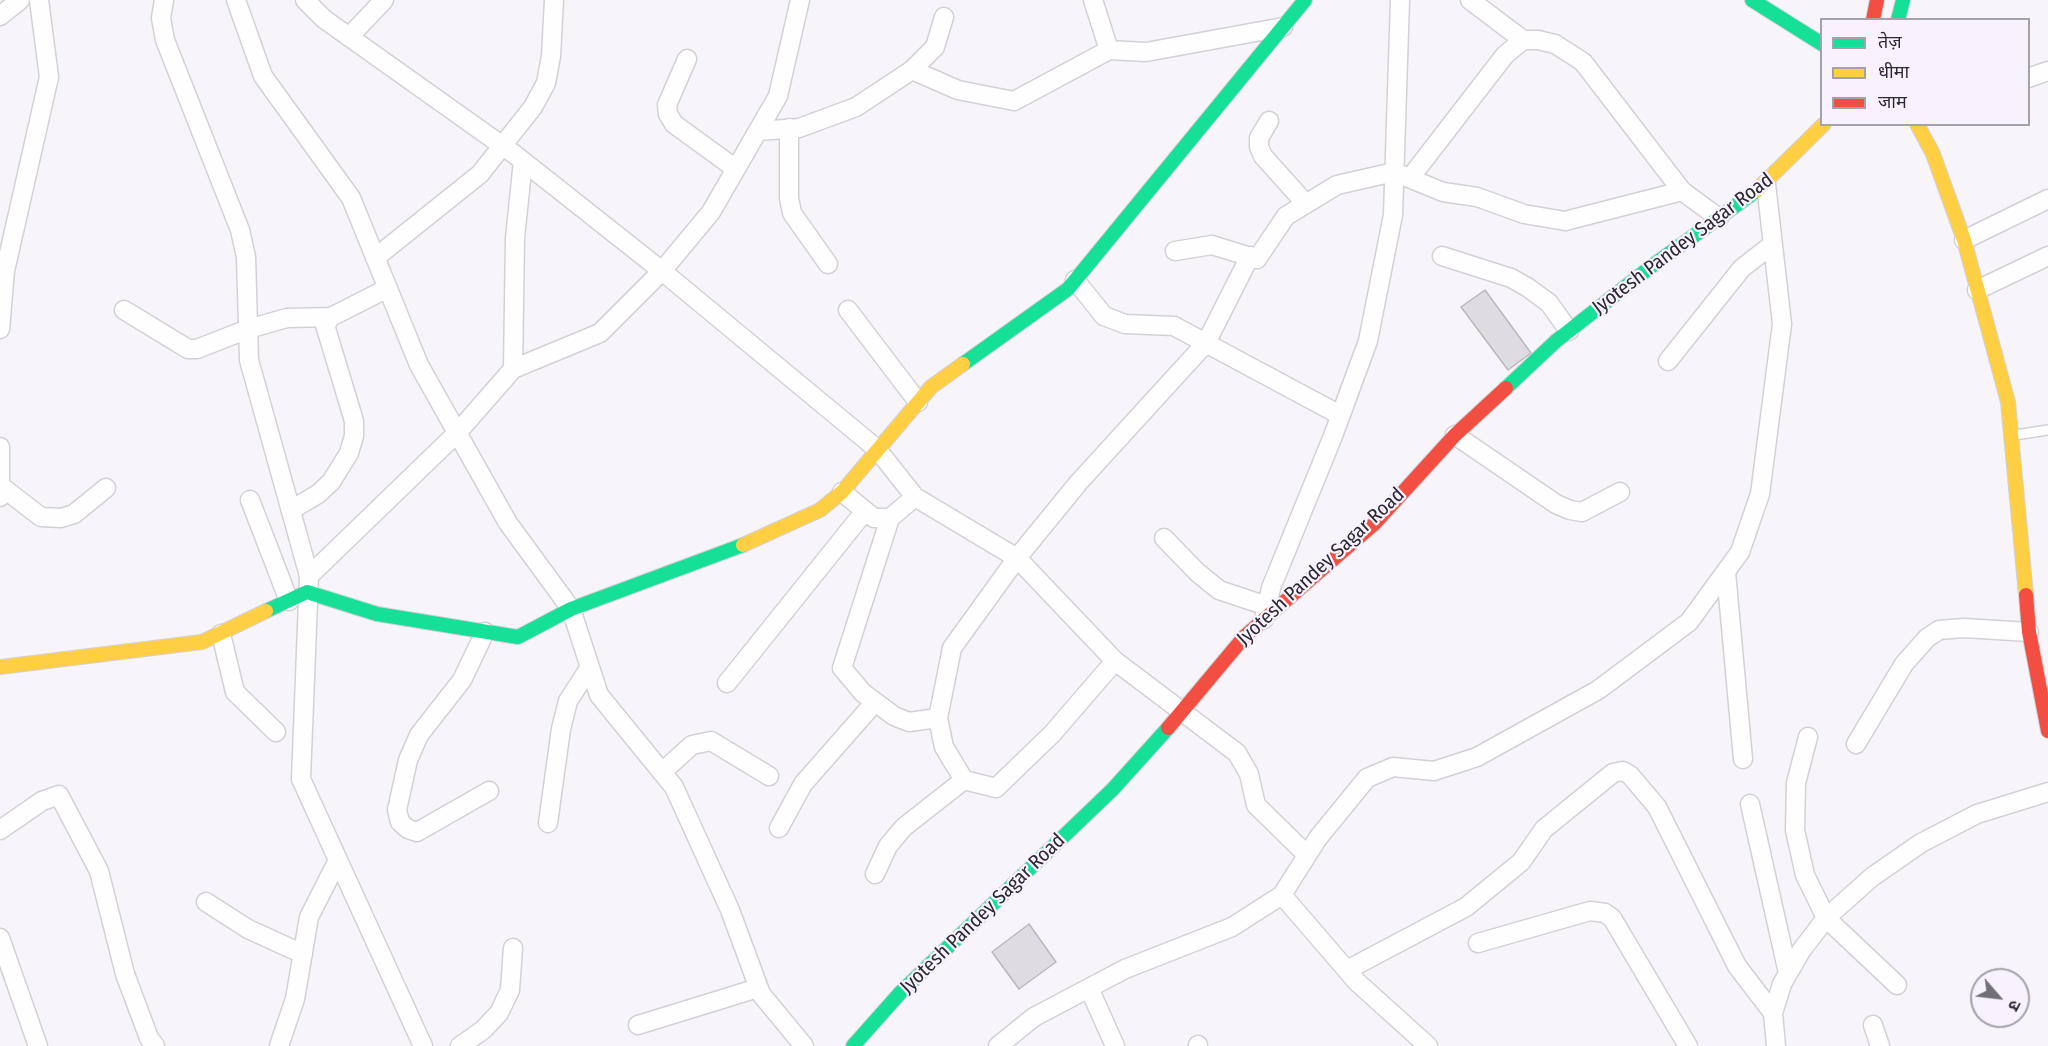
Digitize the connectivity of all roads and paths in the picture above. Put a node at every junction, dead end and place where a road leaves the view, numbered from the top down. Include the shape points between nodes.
1 (20, 0) edge
2 (39, 0) edge
3 (164, 0) edge
4 (236, 0) edge
5 (305, 0) edge
6 (384, 0) edge
7 (554, 0) edge
8 (800, 0) edge
9 (1093, 0) edge
10 (1305, 0) edge
11 (1400, 0) edge
12 (1470, 0) edge
13 (1752, 0) edge
14 (1877, 0) edge
15 (1903, 0) edge
16 (0, 16) edge
17 (944, 17) dead end
18 (1873, 18) edge
19 (1898, 18) edge
20 (1282, 27) junction
21 (349, 37) junction
22 (1523, 40) junction
23 (1820, 43) edge
24 (1109, 50) junction
25 (687, 59) dead end
26 (912, 70) junction
27 (2048, 71) edge
28 (2030, 77) edge
29 (1269, 121) dead end
30 (1822, 126) edge
31 (1918, 126) edge
32 (789, 128) junction
33 (758, 130) junction
34 (503, 146) junction
35 (523, 161) junction
36 (736, 169) junction
37 (1402, 175) junction
38 (1766, 184) junction
39 (1682, 191) junction
40 (2048, 199) edge
41 (1306, 204) junction
42 (1719, 218) junction
43 (1964, 240) junction
44 (1773, 244) junction
45 (1175, 251) dead end
46 (1250, 256) junction
47 (1442, 256) dead end
48 (2048, 256) edge
49 (375, 258) junction
50 (828, 264) dead end
51 (662, 272) junction
52 (1075, 280) junction
53 (388, 288) junction
54 (1977, 290) junction
55 (124, 310) dead end
56 (848, 310) dead end
57 (331, 317) junction
58 (0, 329) edge
59 (249, 329) junction
60 (1569, 331) junction
61 (1206, 343) junction
62 (1668, 361) dead end
63 (513, 369) junction
64 (918, 402) junction
65 (1341, 415) junction
66 (2048, 430) edge
67 (457, 433) junction
68 (1455, 435) junction
69 (2013, 435) junction
70 (0, 447) edge
71 (878, 450) junction
72 (106, 488) dead end
73 (1, 492) edge
74 (842, 492) junction
75 (1620, 492) dead end
76 (915, 497) junction
77 (250, 500) dead end
78 (291, 510) junction
79 (865, 511) junction
80 (890, 518) junction
81 (1164, 538) dead end
82 (1017, 558) junction
83 (1726, 572) junction
84 (308, 584) junction
85 (289, 601) junction
86 (571, 609) junction
87 (1266, 613) junction
88 (485, 632) junction
89 (2029, 632) junction
90 (221, 634) junction
91 (1115, 661) junction
92 (0, 667) edge
93 (590, 667) junction
94 (727, 683) dead end
95 (875, 702) junction
96 (1184, 711) junction
97 (938, 718) junction
98 (2048, 731) edge
99 (276, 732) dead end
100 (1808, 737) dead end
101 (1856, 744) dead end
102 (1743, 759) dead end
103 (662, 772) junction
104 (769, 776) dead end
105 (964, 780) junction
106 (489, 791) dead end
107 (2048, 792) edge
108 (1750, 804) dead end
109 (548, 823) dead end
110 (779, 828) dead end
111 (0, 830) edge
112 (1307, 855) junction
113 (338, 860) junction
114 (875, 874) dead end
115 (1282, 895) junction
116 (206, 902) dead end
117 (1826, 918) junction
118 (0, 938) edge
119 (1478, 943) dead end
120 (513, 948) dead end
121 (303, 954) junction
122 (1347, 970) junction
123 (1788, 974) junction
124 (1897, 985) dead end
125 (758, 988) junction
126 (1089, 988) junction
127 (1773, 1012) junction
128 (638, 1025) dead end
129 (1874, 1025) dead end
130 (38, 1046) edge
131 (155, 1046) edge
132 (279, 1046) edge
133 (423, 1046) edge
134 (460, 1046) edge
135 (804, 1046) edge
136 (853, 1046) edge
137 (998, 1046) edge
138 (1115, 1046) edge
139 (1428, 1046) edge
140 (1688, 1046) edge
141 (1776, 1046) edge
142 (1880, 1046) edge

1 - 16 street
2 - 58 street via 49,77 5,271
3 - 59 street via 165,40 240,230 246,257
4 - 49 street via 263,76 351,198
5 - 21 street
6 - 21 street
7 - 34 street via 546,83
8 - 33 street via 778,96
9 - 24 street
10 - 20 main road
11 - 37 street
12 - 22 street
13 - 23 main road
14 - 18 main road
15 - 19 main road
17 - 26 street via 934,47
20 - 24 street via 1146,52
20 - 52 main road
21 - 34 street
22 - 37 street via 1505,55
22 - 39 street via 1556,44 1583,62
24 - 26 street via 1014,101 958,90
25 - 36 street via 667,105 668,114 674,124
26 - 32 street via 856,107
27 - 28 street
29 - 41 street via 1258,147
30 - 38 main road, Jyotesh Pandey Sagar Road
31 - 43 main road via 1933,154
32 - 33 street
32 - 50 street via 792,213
33 - 36 street
34 - 35 street
34 - 49 street via 480,174
35 - 51 street
35 - 63 street via 515,238
36 - 51 street via 711,212
37 - 39 street via 1443,192 1565,221
37 - 41 street via 1337,185
37 - 65 street via 1368,341
38 - 42 main road, Jyotesh Pandey Sagar Road
38 - 44 street
39 - 42 street
40 - 43 street
41 - 46 street via 1286,216 1257,259
42 - 60 main road, Jyotesh Pandey Sagar Road
43 - 54 main road
44 - 62 street via 1742,268
44 - 83 street via 1782,324 1760,494 1740,552
45 - 46 street via 1212,245
46 - 61 street
47 - 60 street via 1527,287 1549,303
48 - 54 street
49 - 53 street
51 - 63 street via 600,333
51 - 71 street
52 - 61 street via 1104,316 1125,324 1174,326
52 - 64 main road via 1068,289 931,387
53 - 57 street
53 - 67 street via 419,365
54 - 69 main road via 2008,402
55 - 59 street via 188,349
56 - 64 street
57 - 59 street via 287,318
57 - 78 street via 326,325 354,421 354,436 349,453 331,482
59 - 78 street via 249,360
60 - 68 main road, Jyotesh Pandey Sagar Road
61 - 65 street
61 - 82 street via 1079,482
63 - 67 street
64 - 71 main road
65 - 87 street via 1271,588
66 - 69 lane
67 - 84 street
67 - 86 street via 508,523
68 - 75 street via 1570,510 1582,512
68 - 87 main road, Jyotesh Pandey Sagar Road via 1374,524
69 - 89 main road
70 - 73 street
71 - 74 main road
71 - 76 street
72 - 73 street via 74,514 61,518 41,516
74 - 79 street
74 - 86 main road via 820,510 737,548
76 - 80 street
76 - 82 street
77 - 85 street
78 - 84 street
79 - 80 street via 874,518
79 - 94 street
80 - 95 street via 842,668
81 - 87 street via 1219,590
82 - 91 street
82 - 97 street via 952,648
83 - 102 street
83 - 112 street via 1689,622 1598,690 1477,757 1434,771 1393,767 1366,778
84 - 85 main road
84 - 88 main road via 377,614
84 - 113 street via 302,779
85 - 90 main road
86 - 88 main road via 518,637
86 - 93 street
87 - 96 main road, Jyotesh Pandey Sagar Road
88 - 106 street via 462,681 419,735 408,760 397,810 400,822 417,832
89 - 98 main road
89 - 101 street via 1939,630 1904,664
90 - 92 main road via 202,642
90 - 99 street via 235,692
91 - 96 street
91 - 105 street via 1052,734 996,788
93 - 103 street via 599,695
93 - 109 street via 568,701
95 - 97 street via 909,722
95 - 110 street via 803,784
96 - 112 street via 1237,753 1249,774 1256,804
96 - 136 main road, Jyotesh Pandey Sagar Road via 1113,789 901,992
97 - 105 street via 944,747
100 - 117 street via 1796,783 1795,830 1805,876
103 - 104 street via 692,745 711,741
103 - 125 street via 674,787 725,900
105 - 114 street via 904,827 888,846
107 - 117 street via 1977,814 1922,843 1872,877
108 - 123 street
111 - 131 street via 42,801 59,795 99,871 125,974
112 - 115 street
113 - 121 street via 309,917
113 - 133 street
115 - 122 street
115 - 126 street via 1232,927 1153,957
116 - 121 street via 248,929
117 - 123 street
117 - 124 street
118 - 130 street
119 - 140 street via 1590,911 1605,913 1612,918
120 - 134 street via 510,990 499,1012 483,1030
121 - 132 street via 295,999
122 - 127 street via 1467,907 1521,862 1544,829 1613,772 1623,771 1630,774 1657,807 1737,966
122 - 139 street
123 - 127 street
125 - 128 street
125 - 135 street
126 - 137 street via 1034,1017
126 - 138 street
127 - 141 street
129 - 142 street

